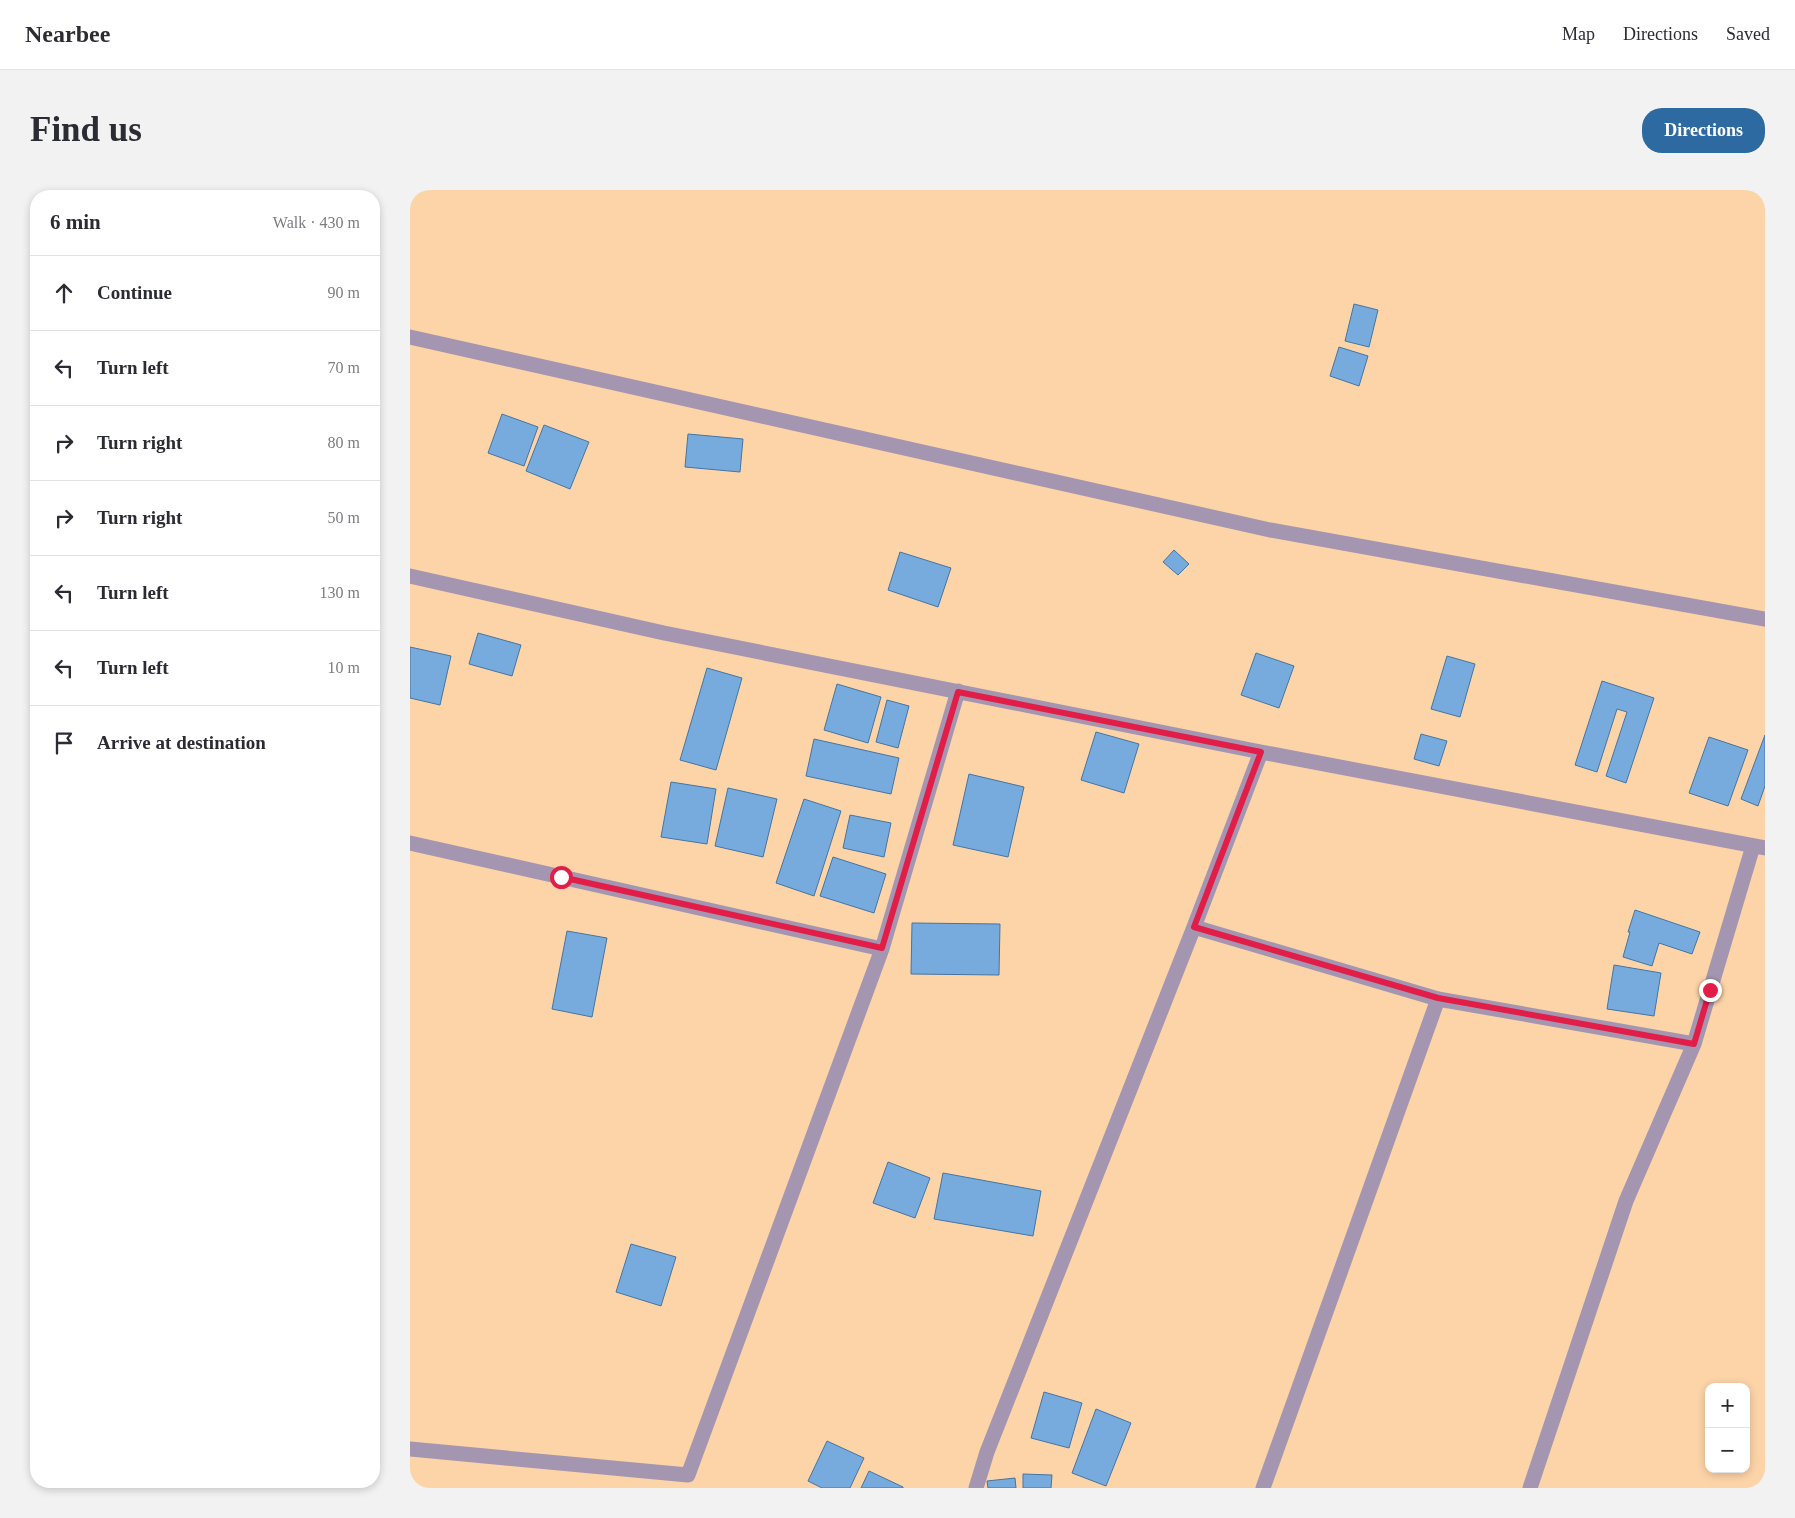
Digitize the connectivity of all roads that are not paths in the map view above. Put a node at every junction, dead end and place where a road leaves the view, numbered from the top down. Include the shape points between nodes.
1 (410, 337) edge
2 (410, 576) edge
3 (1765, 618) edge
4 (958, 692) junction
5 (1261, 752) junction
6 (410, 844) edge
7 (1759, 847) edge
8 (1194, 927) junction
9 (882, 948) junction
10 (1438, 998) junction
11 (1694, 1044) junction
12 (410, 1449) edge
13 (687, 1482) edge
14 (976, 1488) edge
15 (1263, 1488) edge
16 (1530, 1488) edge

1 - 3 street via 1270,530
2 - 4 street via 664,633
4 - 5 street
4 - 9 street
5 - 7 street
5 - 8 street
6 - 9 street
7 - 11 street
8 - 10 street
8 - 14 street via 986,1452
9 - 13 street
10 - 11 street
10 - 15 street
11 - 16 street via 1626,1201
12 - 13 street

